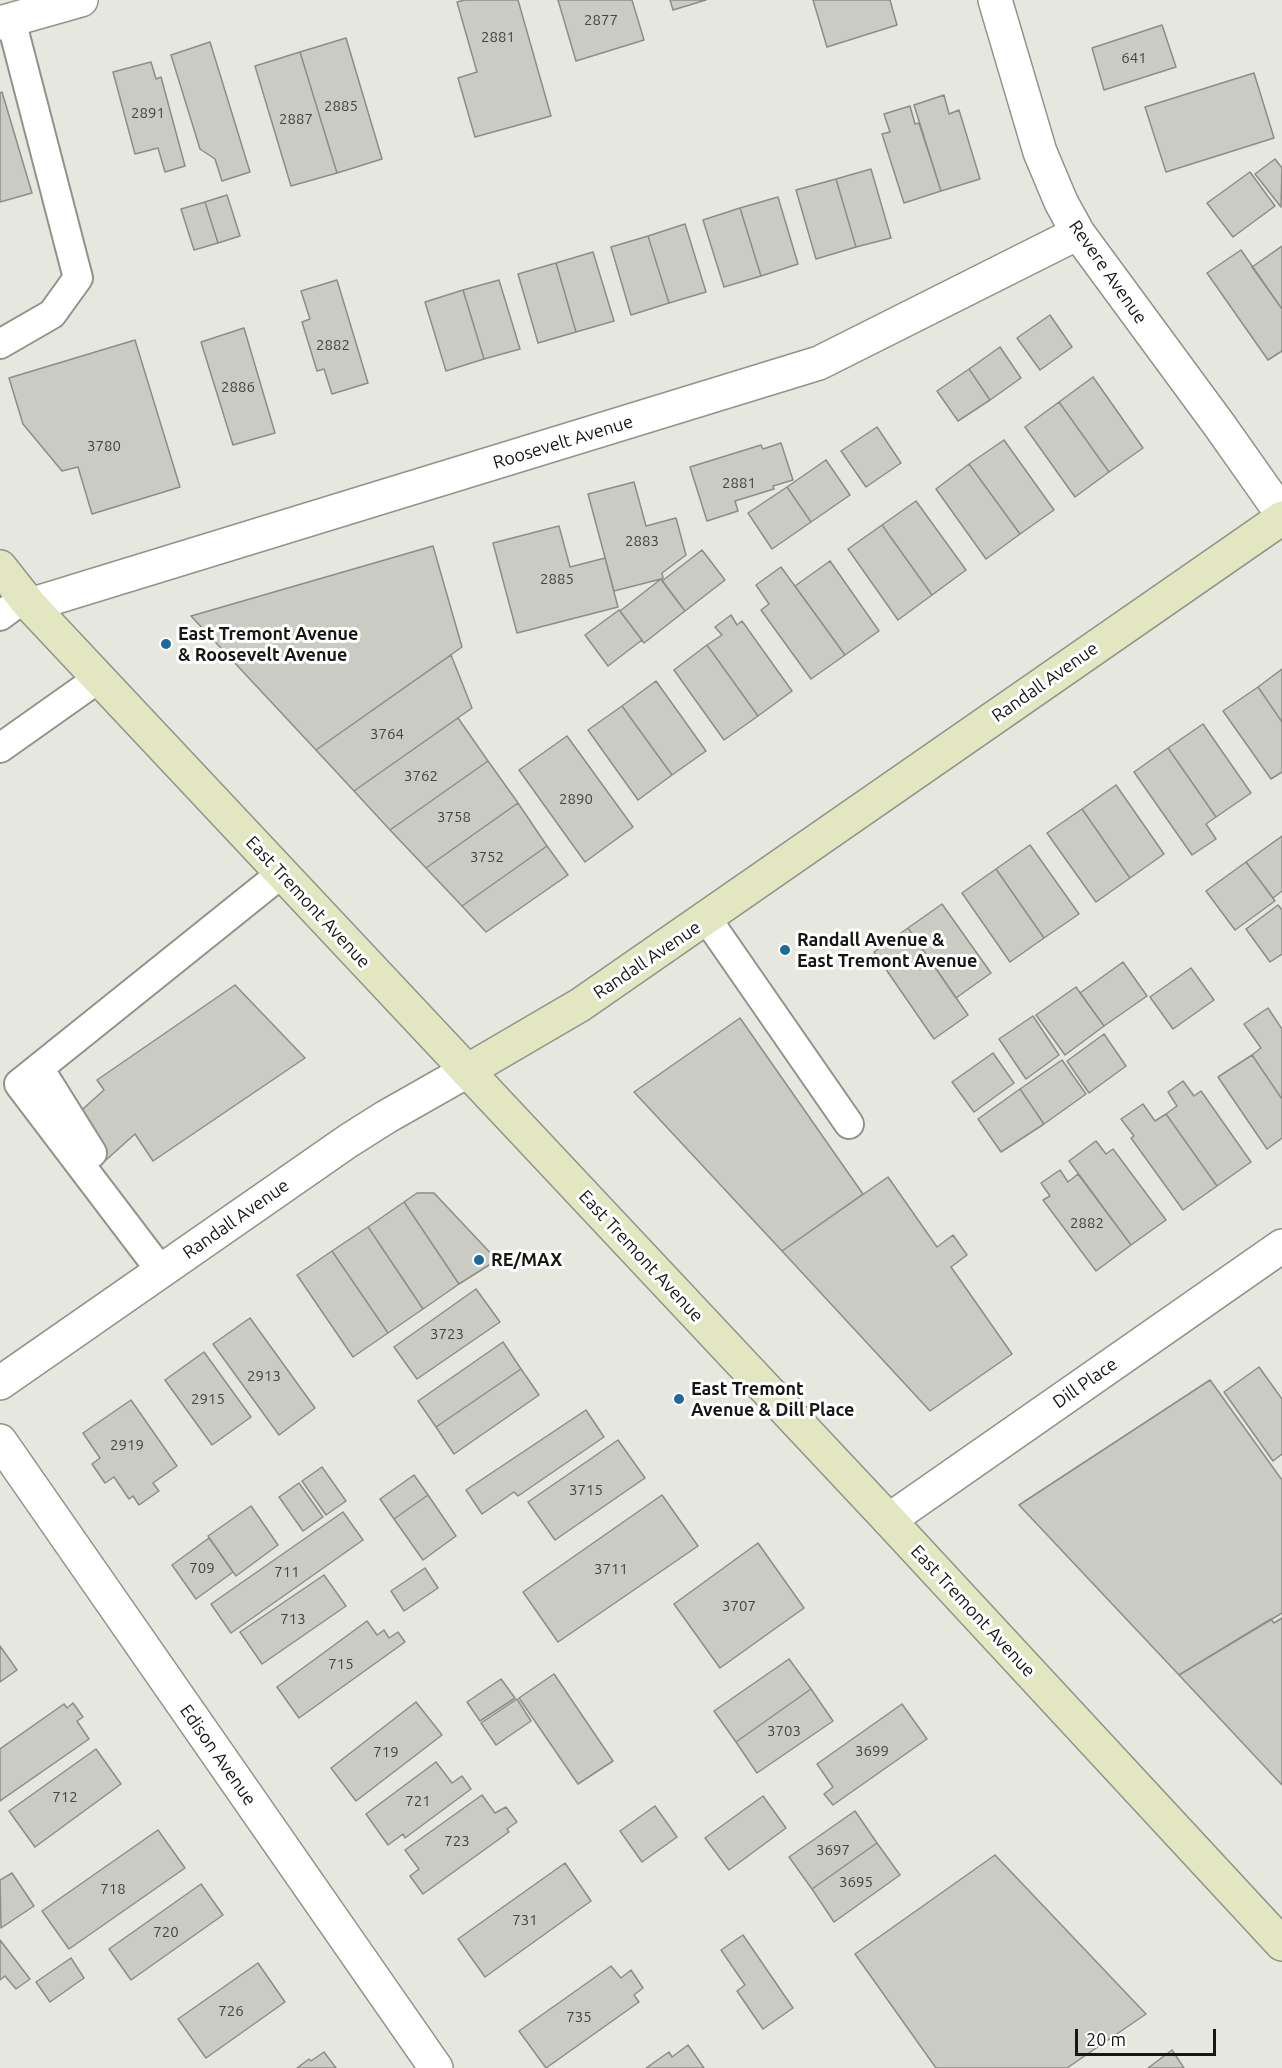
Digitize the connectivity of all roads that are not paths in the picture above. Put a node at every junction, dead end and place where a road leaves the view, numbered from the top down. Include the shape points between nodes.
1 (81, 0) edge
2 (995, 0) edge
3 (5, 22) edge
4 (1078, 233) junction
5 (0, 344) edge
6 (1282, 516) edge
7 (0, 567) edge
8 (18, 606) edge
9 (99, 678) junction
10 (0, 748) edge
11 (282, 873) junction
12 (707, 919) junction
13 (467, 1071) junction
14 (849, 1124) dead end
15 (1282, 1246) edge
16 (161, 1270) junction
17 (0, 1383) edge
18 (0, 1441) edge
19 (889, 1520) junction
20 (1282, 1944) edge
21 (436, 2068) edge

1 - 3 street
2 - 4 street, Revere Avenue via 1040,152 1060,202
3 - 5 lane via 78,278 52,314
4 - 6 street, Revere Avenue
4 - 8 street, Roosevelt Avenue via 819,363
6 - 12 main road, Randall Avenue
7 - 8 main road, East Tremont Avenue
8 - 9 main road, East Tremont Avenue
9 - 10 lane
9 - 11 main road, East Tremont Avenue
11 - 13 main road, East Tremont Avenue
11 - 16 lane via 29,1076 112,1184 121,1217
12 - 13 main road, Randall Avenue via 580,1005
12 - 14 lane
13 - 16 street, Randall Avenue via 348,1141
13 - 19 main road, East Tremont Avenue
15 - 19 street, Dill Place
16 - 17 street, Randall Avenue
18 - 21 street, Edison Avenue
19 - 20 main road, East Tremont Avenue

